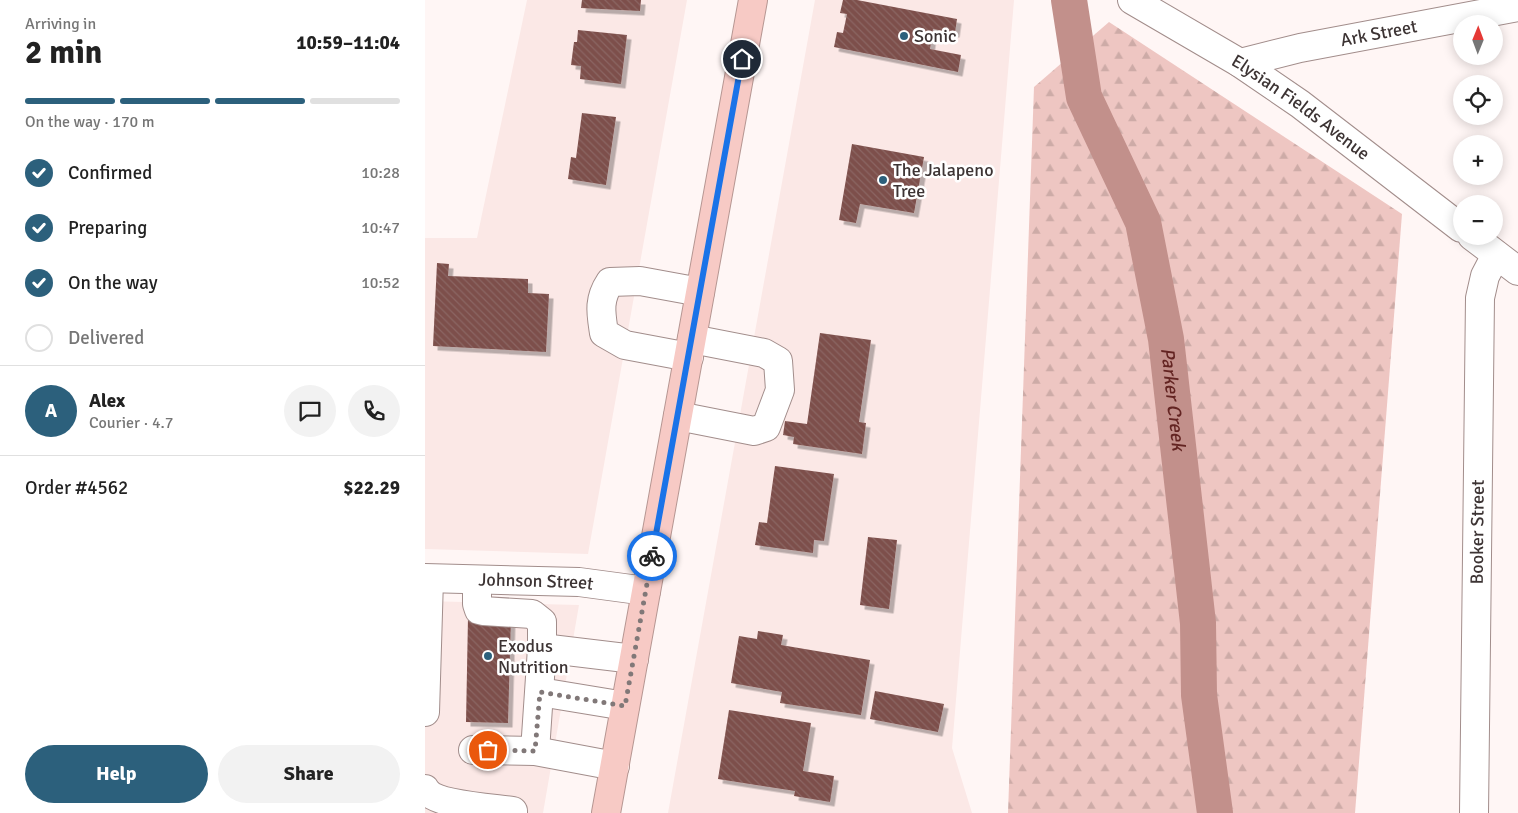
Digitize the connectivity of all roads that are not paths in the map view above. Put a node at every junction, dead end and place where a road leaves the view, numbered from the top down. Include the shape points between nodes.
1 (753, 0) edge
2 (1132, 0) edge
3 (1518, 7) edge
4 (1240, 63) junction
5 (1453, 222) edge
6 (1483, 245) edge
7 (1496, 255) junction
8 (1518, 271) edge
9 (700, 292) junction
10 (690, 348) junction
11 (678, 416) junction
12 (427, 578) edge
13 (477, 580) junction
14 (646, 591) junction
15 (542, 648) junction
16 (634, 660) junction
17 (540, 692) junction
18 (425, 704) edge
19 (625, 706) junction
20 (425, 712) edge
21 (473, 750) dead end
22 (535, 751) junction
23 (615, 766) junction
24 (425, 789) edge
25 (518, 812) edge
26 (606, 813) edge
27 (1474, 813) edge

1 - 9 highway
2 - 4 street, Elysian Fields Avenue
3 - 4 street, Ark Street via 1300,48
4 - 5 street, Elysian Fields Avenue via 1300,104
6 - 7 street
7 - 8 street
7 - 27 street, Booker Street via 1485,276 1480,298
9 - 10 highway
9 - 10 street via 640,281 610,282 604,291 600,309 604,333 625,345
10 - 11 highway
10 - 11 street via 764,353 778,361 781,390 766,427 754,431
11 - 14 highway
12 - 13 street, Johnson Street
12 - 18 street
13 - 14 street, Johnson Street via 579,582
13 - 15 street via 479,610 533,614 542,622
14 - 16 highway
15 - 16 street
15 - 17 street
16 - 19 highway
17 - 19 street
17 - 22 street
18 - 20 street
19 - 23 highway
21 - 22 street
22 - 23 street
23 - 26 highway
24 - 25 street via 444,801

